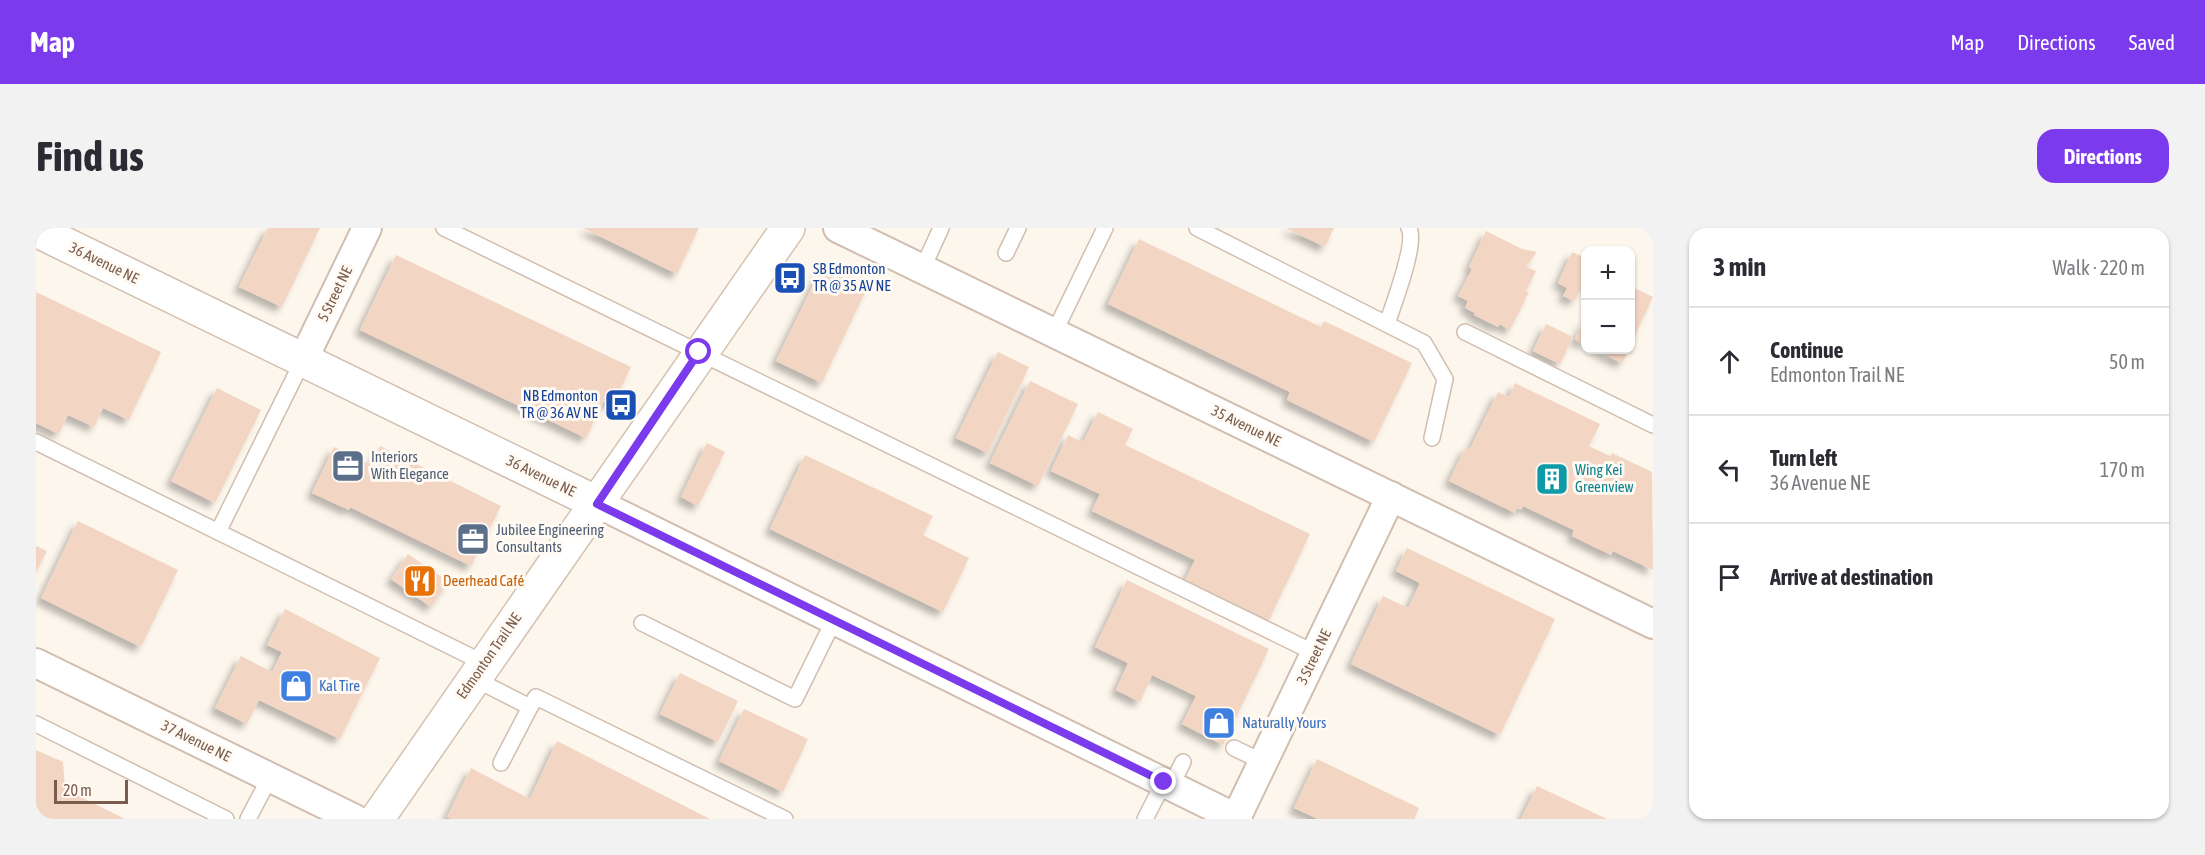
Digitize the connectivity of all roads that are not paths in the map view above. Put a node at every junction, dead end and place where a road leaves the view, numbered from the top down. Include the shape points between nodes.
1 (367, 228) edge
2 (444, 228) edge
3 (788, 228) edge
4 (838, 228) edge
5 (941, 228) edge
6 (1018, 228) edge
7 (1105, 228) edge
8 (1197, 228) edge
9 (1409, 228) edge
10 (36, 230) edge
11 (1006, 253) dead end
12 (922, 270) junction
13 (1387, 324) junction
14 (1465, 332) dead end
15 (1054, 333) junction
16 (699, 352) junction
17 (303, 360) junction
18 (1653, 424) edge
19 (1432, 438) dead end
20 (36, 442) edge
21 (1391, 496) junction
22 (597, 504) junction
23 (218, 532) junction
24 (834, 620) junction
25 (642, 623) dead end
26 (1653, 624) edge
27 (1316, 653) junction
28 (36, 663) edge
29 (479, 670) junction
30 (530, 707) junction
31 (36, 724) edge
32 (1234, 748) dead end
33 (1263, 762) junction
34 (501, 763) dead end
35 (270, 777) junction
36 (1173, 777) junction
37 (1237, 818) edge
38 (226, 819) edge
39 (248, 819) edge
40 (355, 819) edge
41 (377, 819) edge
42 (785, 819) edge
43 (1145, 819) edge

1 - 17 street, 5 Street NE
2 - 16 lane
3 - 16 main road, Edmonton Trail NE
4 - 12 street, 35 Avenue NE
5 - 12 lane
6 - 11 lane
7 - 15 lane
8 - 13 lane
9 - 13 lane via 1412,234 1405,269
10 - 17 main road, 36 Avenue NE
12 - 15 street, 35 Avenue NE
13 - 19 lane via 1424,343 1445,379
14 - 18 lane
15 - 21 street, 35 Avenue NE
16 - 22 main road, Edmonton Trail NE
16 - 27 lane
17 - 22 main road, 36 Avenue NE
17 - 23 lane
20 - 23 lane
21 - 26 street, 35 Avenue NE
21 - 27 street, 3 Street NE
22 - 24 street, 36 Avenue NE
22 - 29 main road, Edmonton Trail NE
23 - 29 lane
24 - 25 lane via 795,699
24 - 36 street, 36 Avenue NE
27 - 33 street, 3 Street NE
28 - 35 street, 37 Avenue NE
29 - 30 lane
29 - 41 main road, Edmonton Trail NE
30 - 34 lane
30 - 42 lane via 536,697
31 - 38 lane
32 - 33 lane
33 - 37 street, 3 Street NE
35 - 39 lane
35 - 40 street, 37 Avenue NE
36 - 37 street, 36 Avenue NE
36 - 43 lane

